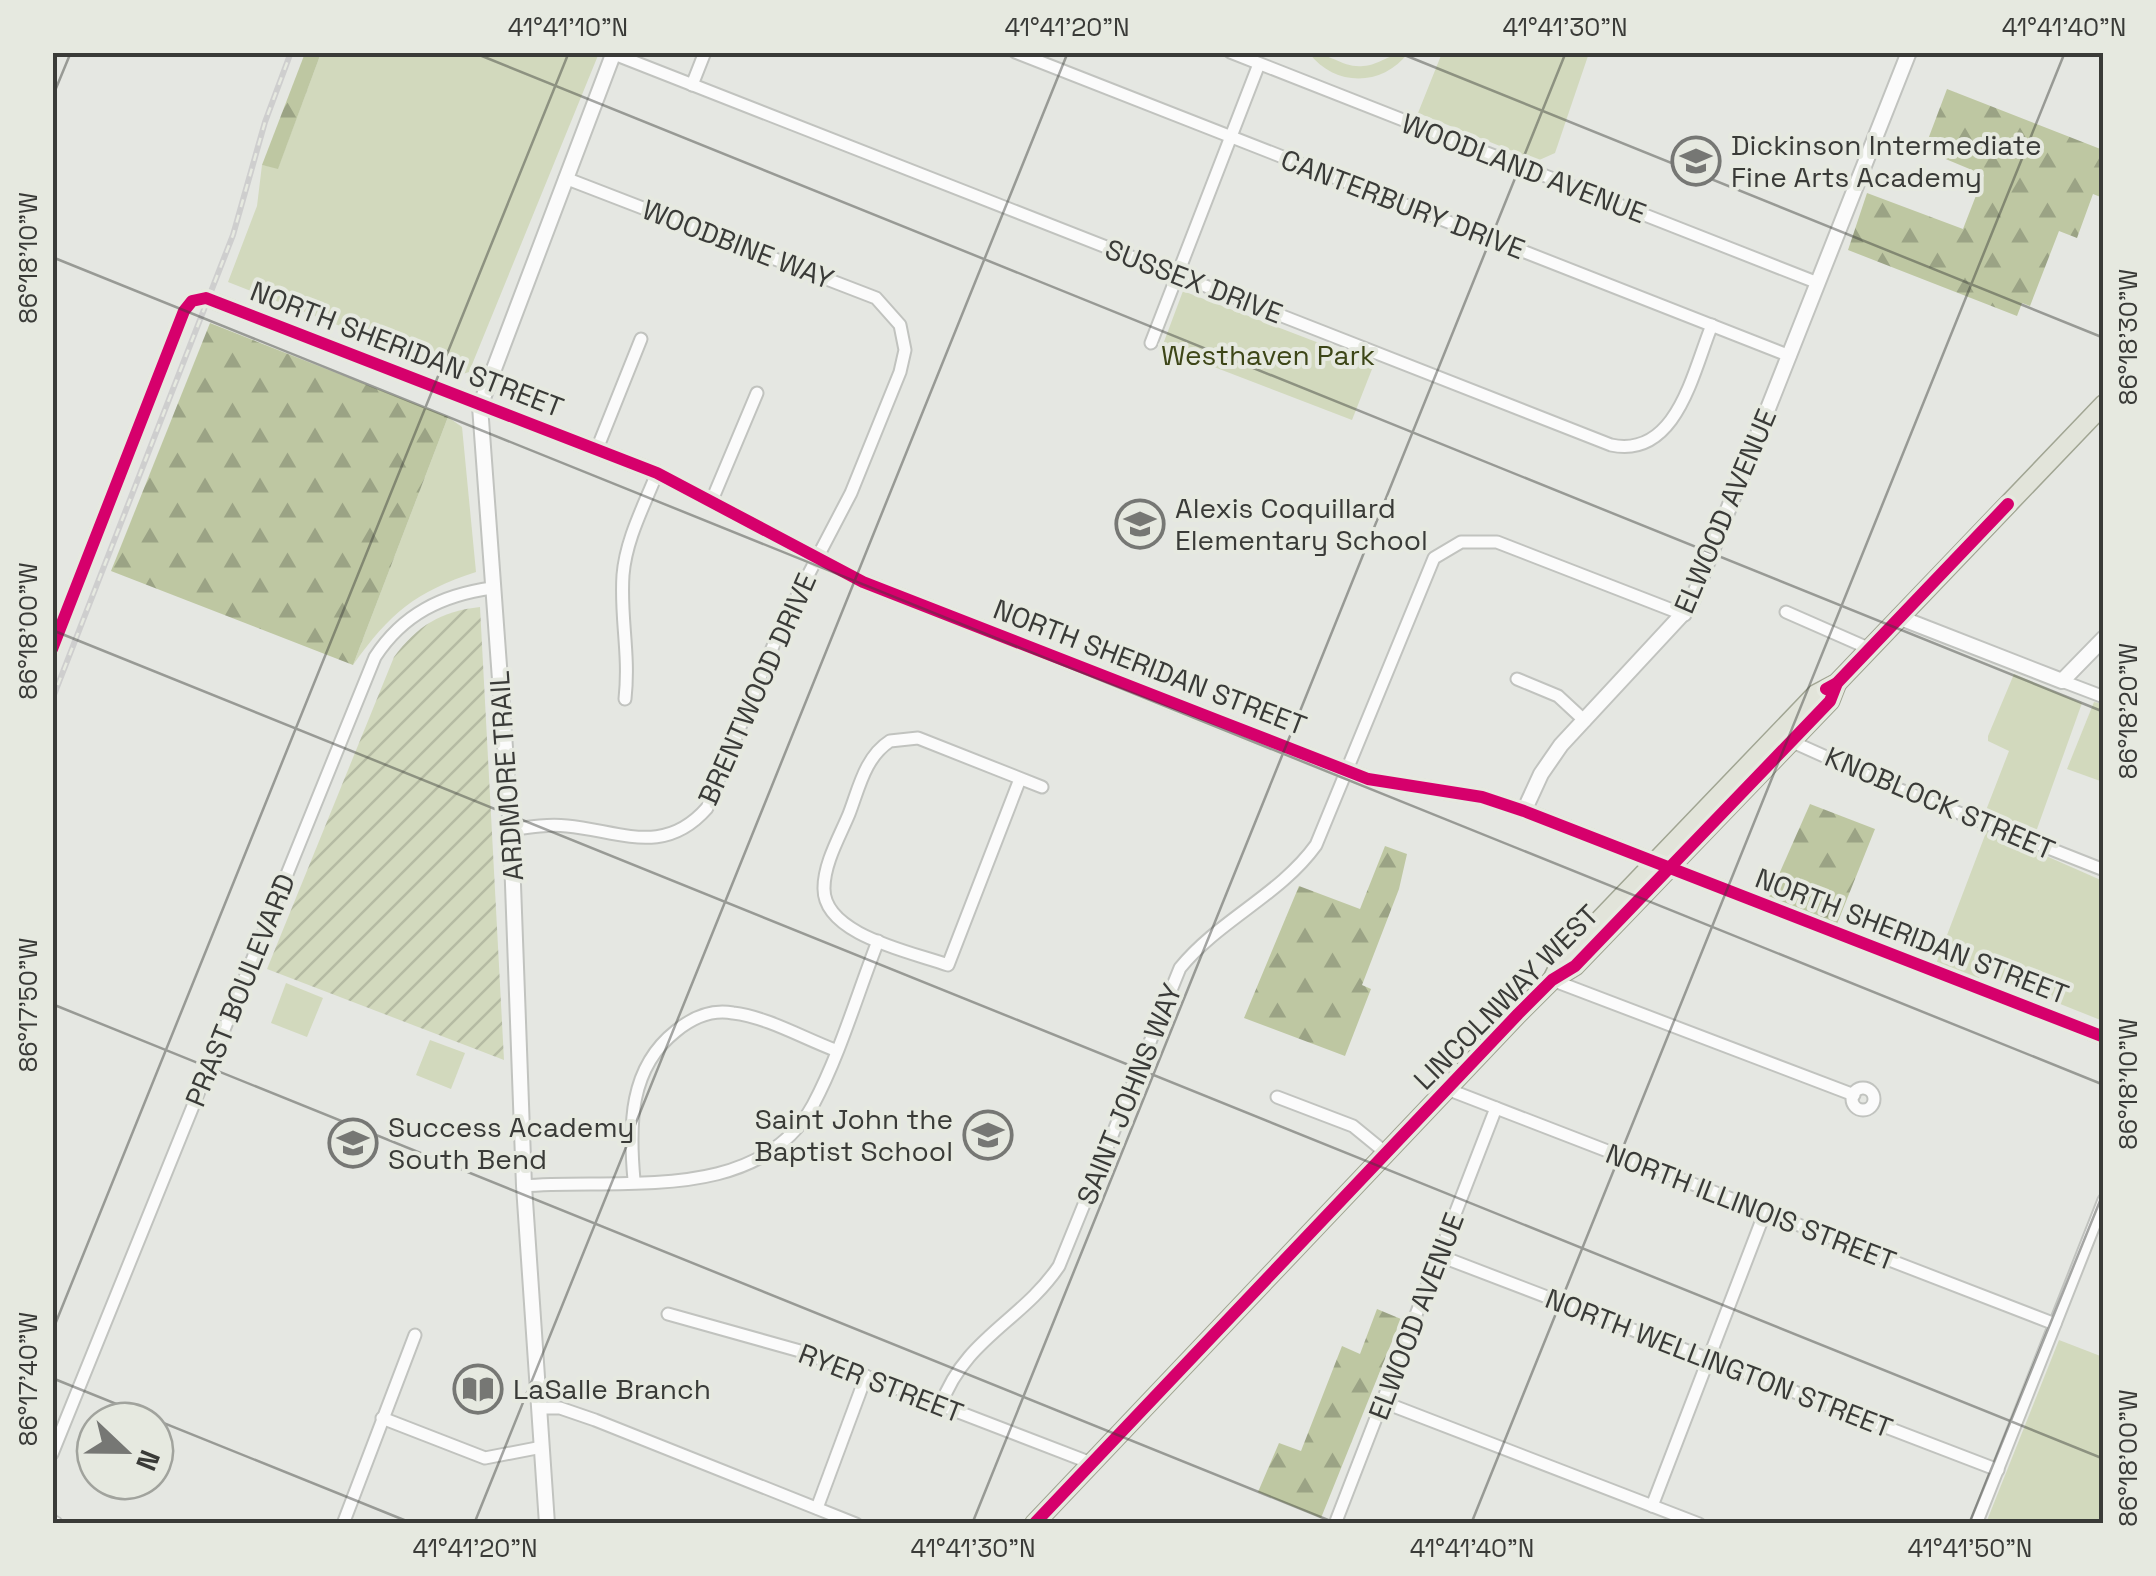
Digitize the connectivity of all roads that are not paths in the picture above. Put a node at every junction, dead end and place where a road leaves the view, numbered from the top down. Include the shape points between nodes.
1 (705, 52) edge
2 (1015, 52) edge
3 (1230, 52) edge
4 (1909, 52) edge
5 (614, 53) edge
6 (1257, 60) edge
7 (692, 84) junction
8 (1232, 138) junction
9 (565, 178) junction
10 (1177, 275) junction
11 (1818, 284) junction
12 (900, 325) joint
13 (1712, 325) junction
14 (641, 340) dead end
15 (1151, 342) dead end
16 (1790, 356) junction
17 (757, 394) dead end
18 (2104, 404) edge
19 (480, 406) junction
20 (598, 449) junction
21 (658, 473) junction
22 (712, 500) junction
23 (817, 558) junction
24 (492, 588) junction
25 (1786, 612) dead end
26 (1684, 615) junction
27 (1898, 616) junction
28 (2104, 638) edge
29 (1868, 648) junction
30 (52, 649) edge
31 (1518, 679) dead end
32 (2062, 681) junction
33 (2104, 698) edge
34 (624, 699) dead end
35 (1585, 721) junction
36 (1785, 738) junction
37 (1347, 771) junction
38 (1020, 779) junction
39 (1042, 787) dead end
40 (1524, 811) junction
41 (511, 830) junction
42 (1662, 866) junction
43 (2104, 870) edge
44 (878, 941) junction
45 (1552, 980) junction
46 (2104, 1037) edge
47 (835, 1050) junction
48 (1447, 1089) junction
49 (1854, 1095) dead end
50 (1276, 1097) dead end
51 (1496, 1108) junction
52 (1386, 1153) junction
53 (634, 1180) junction
54 (524, 1186) junction
55 (2104, 1200) edge
56 (1765, 1212) junction
57 (1440, 1256) junction
58 (668, 1314) dead end
59 (2055, 1324) junction
60 (415, 1335) dead end
61 (1709, 1360) junction
62 (866, 1376) junction
63 (1383, 1402) junction
64 (941, 1405) junction
65 (539, 1408) junction
66 (382, 1418) junction
67 (542, 1447) junction
68 (52, 1454) edge
69 (1091, 1463) junction
70 (1998, 1470) junction
71 (1652, 1506) junction
72 (816, 1508) junction
73 (343, 1524) edge
74 (547, 1524) edge
75 (856, 1524) edge
76 (1034, 1524) edge
77 (1335, 1524) edge
78 (1699, 1524) edge
79 (1976, 1524) edge

1 - 7 street
2 - 8 street, CANTERBURY DRIVE
3 - 6 street, WOODLAND AVENUE
4 - 11 street, ELWOOD AVENUE
5 - 7 street, SUSSEX DRIVE
5 - 9 street, ARDMORE TRAIL
6 - 8 street
6 - 11 street, WOODLAND AVENUE
7 - 10 street, SUSSEX DRIVE
8 - 10 street
8 - 13 street, CANTERBURY DRIVE
9 - 12 street, WOODBINE WAY via 865,292
9 - 19 street, ARDMORE TRAIL
10 - 13 street, SUSSEX DRIVE via 1618,446 1641,446 1665,431
10 - 15 street
11 - 16 street, ELWOOD AVENUE
12 - 23 street, BRENTWOOD DRIVE via 900,372
13 - 16 street, CANTERBURY DRIVE
14 - 20 street
16 - 26 street, ELWOOD AVENUE
17 - 22 street
18 - 27 main road, LINCOLNWAY WEST
19 - 20 street, NORTH SHERIDAN STREET
19 - 24 street, ARDMORE TRAIL
19 - 30 street, NORTH SHERIDAN STREET via 196,299 184,311
20 - 21 street, NORTH SHERIDAN STREET
21 - 22 street, NORTH SHERIDAN STREET
21 - 34 street via 624,562
22 - 23 street, NORTH SHERIDAN STREET
23 - 37 street, NORTH SHERIDAN STREET via 879,589
23 - 41 street, BRENTWOOD DRIVE via 780,629 715,795 698,818 654,840 564,826
24 - 41 street, ARDMORE TRAIL
24 - 68 street, PRAST BOULEVARD via 427,606 375,657
25 - 29 street
26 - 35 street, ELWOOD AVENUE
26 - 37 street, SAINT JOHNS WAY via 1485,540 1450,546 1424,576
27 - 29 main road, LINCOLNWAY WEST
27 - 32 street
28 - 32 street
29 - 36 main road, LINCOLNWAY WEST via 1830,701
31 - 35 street via 1558,696
32 - 33 street
35 - 40 street, ELWOOD AVENUE via 1550,759
36 - 42 main road, LINCOLNWAY WEST
36 - 43 street, KNOBLOCK STREET
37 - 40 street, NORTH SHERIDAN STREET
37 - 64 street, SAINT JOHNS WAY via 1323,832 1301,864 1180,968 1059,1266 971,1351
38 - 39 street
38 - 44 street via 948,965
38 - 44 street via 918,738 890,742 874,754 824,888 839,921
40 - 42 street, NORTH SHERIDAN STREET
41 - 54 street, ARDMORE TRAIL
42 - 45 main road, LINCOLNWAY WEST via 1575,966
42 - 46 street, NORTH SHERIDAN STREET
44 - 47 street
45 - 48 main road, LINCOLNWAY WEST
45 - 49 street
47 - 53 street via 811,1108 777,1148 736,1171
47 - 53 street via 733,1012 686,1022 657,1049 637,1088
48 - 51 street, NORTH ILLINOIS STREET
48 - 52 main road, LINCOLNWAY WEST
50 - 52 street via 1353,1126
51 - 56 street, NORTH ILLINOIS STREET
51 - 57 street, ELWOOD AVENUE
52 - 69 main road, LINCOLNWAY WEST
53 - 54 street
54 - 65 street, ARDMORE TRAIL
55 - 59 street
56 - 59 street, NORTH ILLINOIS STREET
56 - 61 street
57 - 61 street, NORTH WELLINGTON STREET
57 - 63 street, ELWOOD AVENUE
58 - 62 street, RYER STREET via 800,1350
59 - 70 street
60 - 66 street
61 - 70 street, NORTH WELLINGTON STREET
61 - 71 street
62 - 64 street, RYER STREET
62 - 72 street
63 - 71 street
63 - 77 street, ELWOOD AVENUE
64 - 69 street, RYER STREET
65 - 67 street, ARDMORE TRAIL
65 - 72 street via 560,1408
66 - 67 street via 485,1458
66 - 73 street
67 - 74 street, ARDMORE TRAIL
69 - 76 main road, LINCOLNWAY WEST
70 - 79 street
71 - 78 street
72 - 75 street

